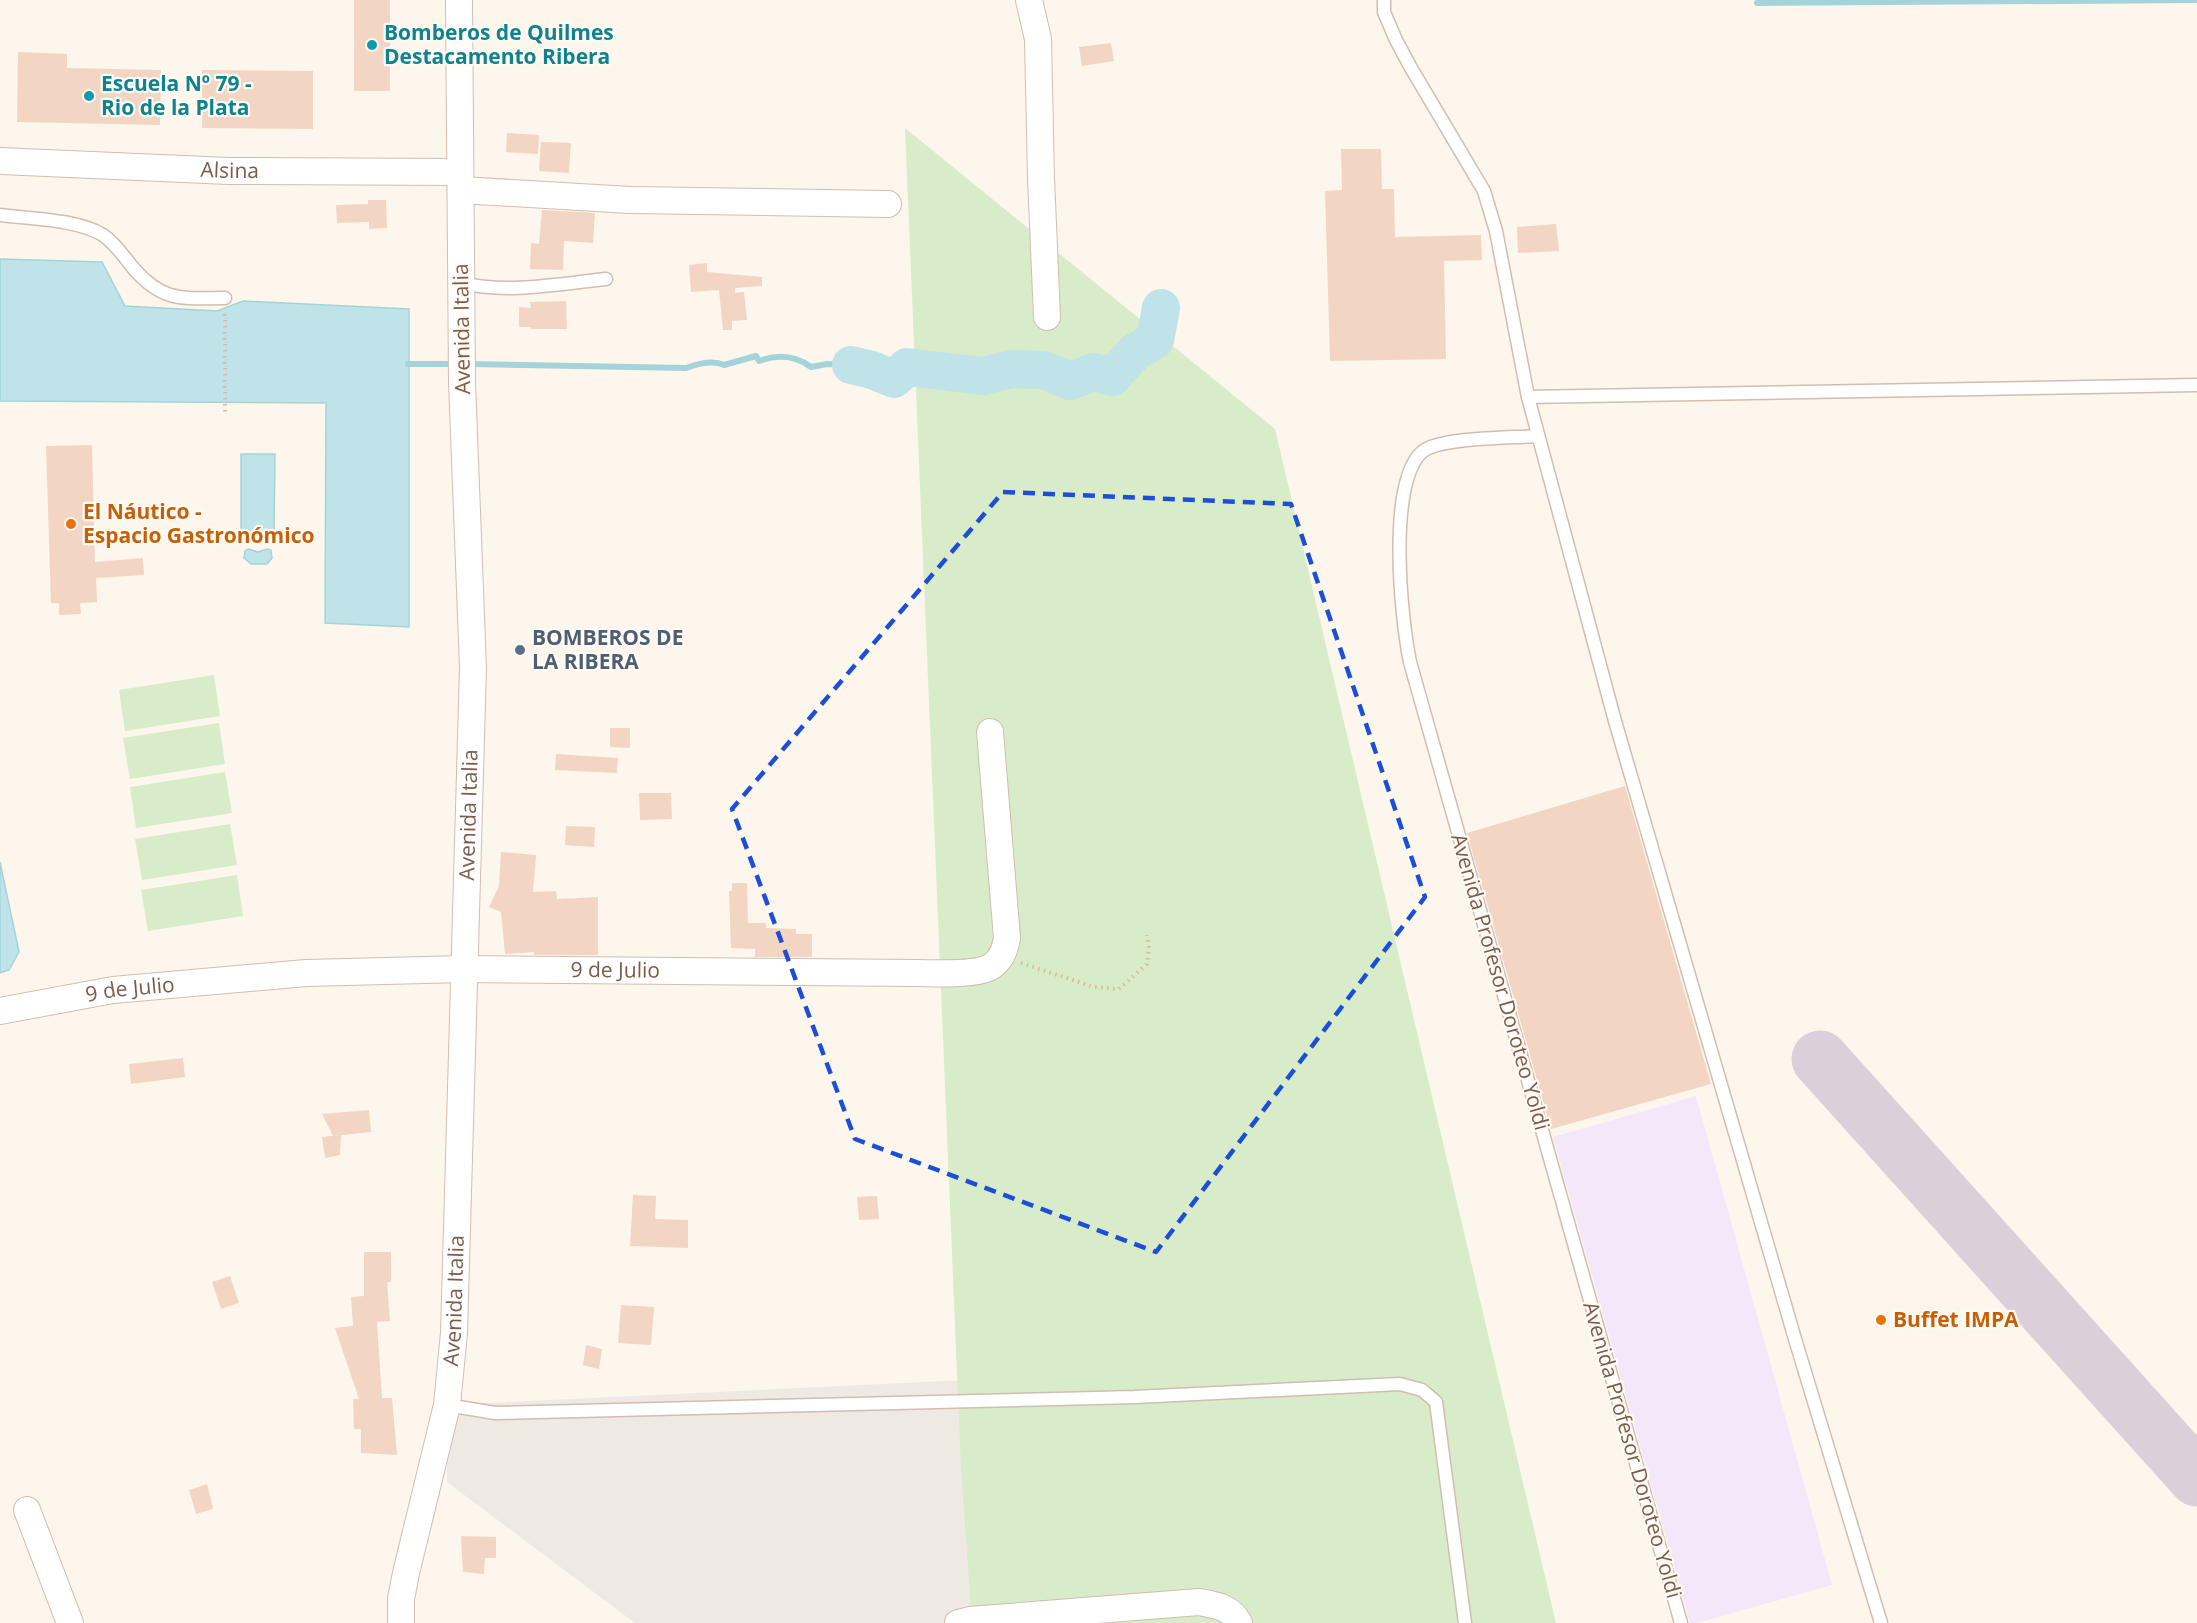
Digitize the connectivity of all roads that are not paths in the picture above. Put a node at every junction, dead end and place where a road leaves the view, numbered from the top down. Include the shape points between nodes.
1 (459, 0) edge
2 (1029, 0) edge
3 (1384, 0) edge
4 (0, 161) edge
5 (460, 181) junction
6 (888, 204) dead end
7 (0, 215) edge
8 (606, 279) dead end
9 (461, 283) junction
10 (225, 302) road end
11 (1047, 317) dead end
12 (2197, 385) edge
13 (1528, 397) junction
14 (1538, 436) junction
15 (990, 732) dead end
16 (465, 969) junction
17 (0, 1011) edge
18 (447, 1404) junction
19 (27, 1510) dead end
20 (70, 1623) edge
21 (401, 1623) edge
22 (958, 1623) edge
23 (1239, 1623) edge
24 (1465, 1623) edge
25 (1681, 1623) edge
26 (1881, 1623) edge

1 - 5 street, Avenida Italia
2 - 11 street via 1038,47
3 - 13 lane via 1383,12 1411,68 1484,192 1496,231
4 - 5 street, Alsina
5 - 6 street, Alsina via 630,200
5 - 9 street, Avenida Italia
7 - 10 lane via 85,226 121,251 155,288 173,297
8 - 9 lane via 508,288
9 - 16 street, Avenida Italia via 473,668
12 - 13 lane
13 - 14 lane
14 - 25 lane, Avenida Profesor Doroteo Yoldi via 1439,443 1421,452 1406,486 1399,528 1405,636
14 - 26 lane via 1615,721
15 - 16 street, 9 de Julio via 1007,938 1001,957 981,971
16 - 17 street, 9 de Julio via 306,973 125,988
16 - 18 street, Avenida Italia via 454,1333
18 - 21 street, Avenida Italia via 406,1573
18 - 24 lane via 495,1413 1136,1397 1400,1384 1422,1390 1436,1402
19 - 20 street
22 - 23 street via 1199,1602 1221,1605

